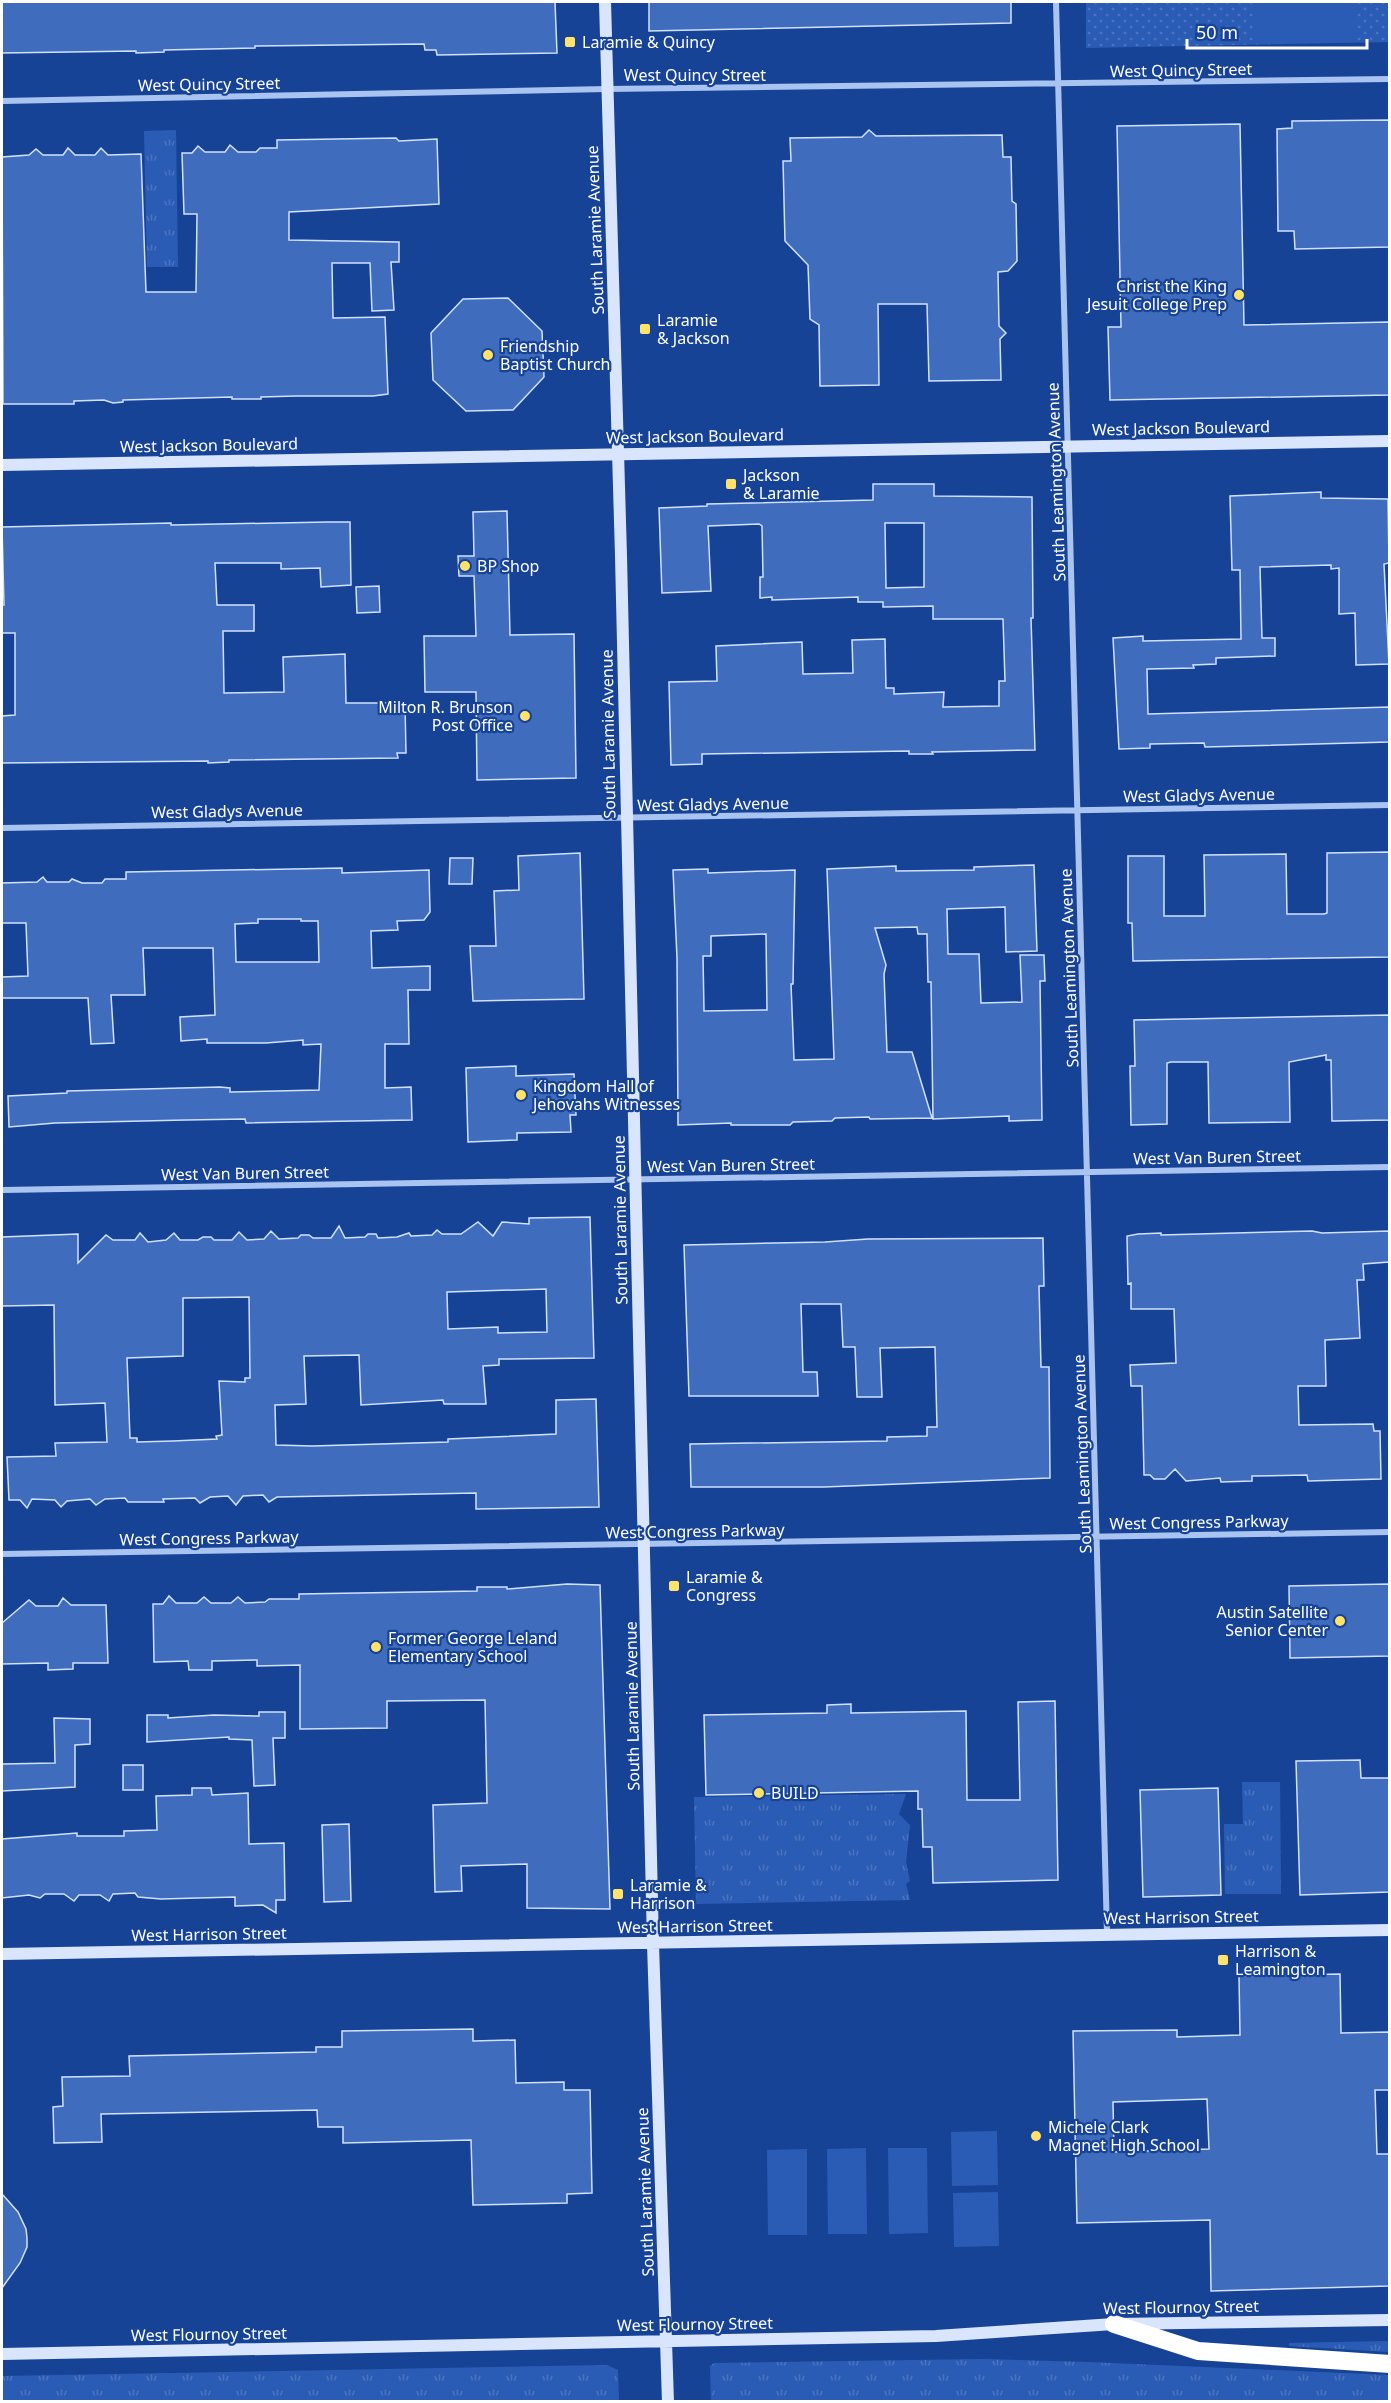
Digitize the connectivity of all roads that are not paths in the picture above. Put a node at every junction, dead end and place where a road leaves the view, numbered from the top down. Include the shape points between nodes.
1 (605, 2) edge
2 (1056, 2) edge
3 (1389, 80) edge
4 (1059, 85) junction
5 (607, 89) junction
6 (2, 101) edge
7 (1389, 441) edge
8 (1068, 447) junction
9 (618, 454) junction
10 (2, 465) edge
11 (1389, 805) edge
12 (1078, 811) junction
13 (627, 819) junction
14 (2, 828) edge
15 (1389, 1167) edge
16 (1088, 1172) junction
17 (636, 1180) junction
18 (2, 1190) edge
19 (1389, 1532) edge
20 (1097, 1537) junction
21 (644, 1545) junction
22 (2, 1554) edge
23 (1389, 1930) edge
24 (1107, 1934) junction
25 (653, 1944) junction
26 (2, 1954) edge
27 (1389, 2320) edge
28 (1114, 2324) junction
29 (666, 2341) junction
30 (2, 2354) edge
31 (1389, 2364) edge
32 (668, 2402) edge

1 - 5 street, South Laramie Avenue
2 - 4 street, South Leamington Avenue
3 - 4 street, West Quincy Street
4 - 5 street, West Quincy Street
4 - 8 street, South Leamington Avenue
5 - 6 street, West Quincy Street
5 - 9 street, South Laramie Avenue
7 - 8 street, West Jackson Boulevard
8 - 9 street, West Jackson Boulevard
8 - 12 street, South Leamington Avenue
9 - 10 street, West Jackson Boulevard
9 - 13 street, South Laramie Avenue
11 - 12 street, West Gladys Avenue
12 - 13 street, West Gladys Avenue
12 - 16 street, South Leamington Avenue
13 - 14 street, West Gladys Avenue
13 - 17 street, South Laramie Avenue
15 - 16 street, West Van Buren Street
16 - 17 street, West Van Buren Street
16 - 20 street, South Leamington Avenue
17 - 18 street, West Van Buren Street
17 - 21 street, South Laramie Avenue
19 - 20 street, West Congress Parkway
20 - 21 street, West Congress Parkway
20 - 24 street, South Leamington Avenue
21 - 22 street, West Congress Parkway
21 - 25 street, South Laramie Avenue
23 - 24 street, West Harrison Street
24 - 25 street, West Harrison Street
25 - 26 street, West Harrison Street
25 - 29 street, South Laramie Avenue
27 - 28 street, West Flournoy Street
28 - 29 street, West Flournoy Street via 936,2336
28 - 31 highway via 1198,2351
29 - 30 street, West Flournoy Street
29 - 32 street, South Laramie Avenue

